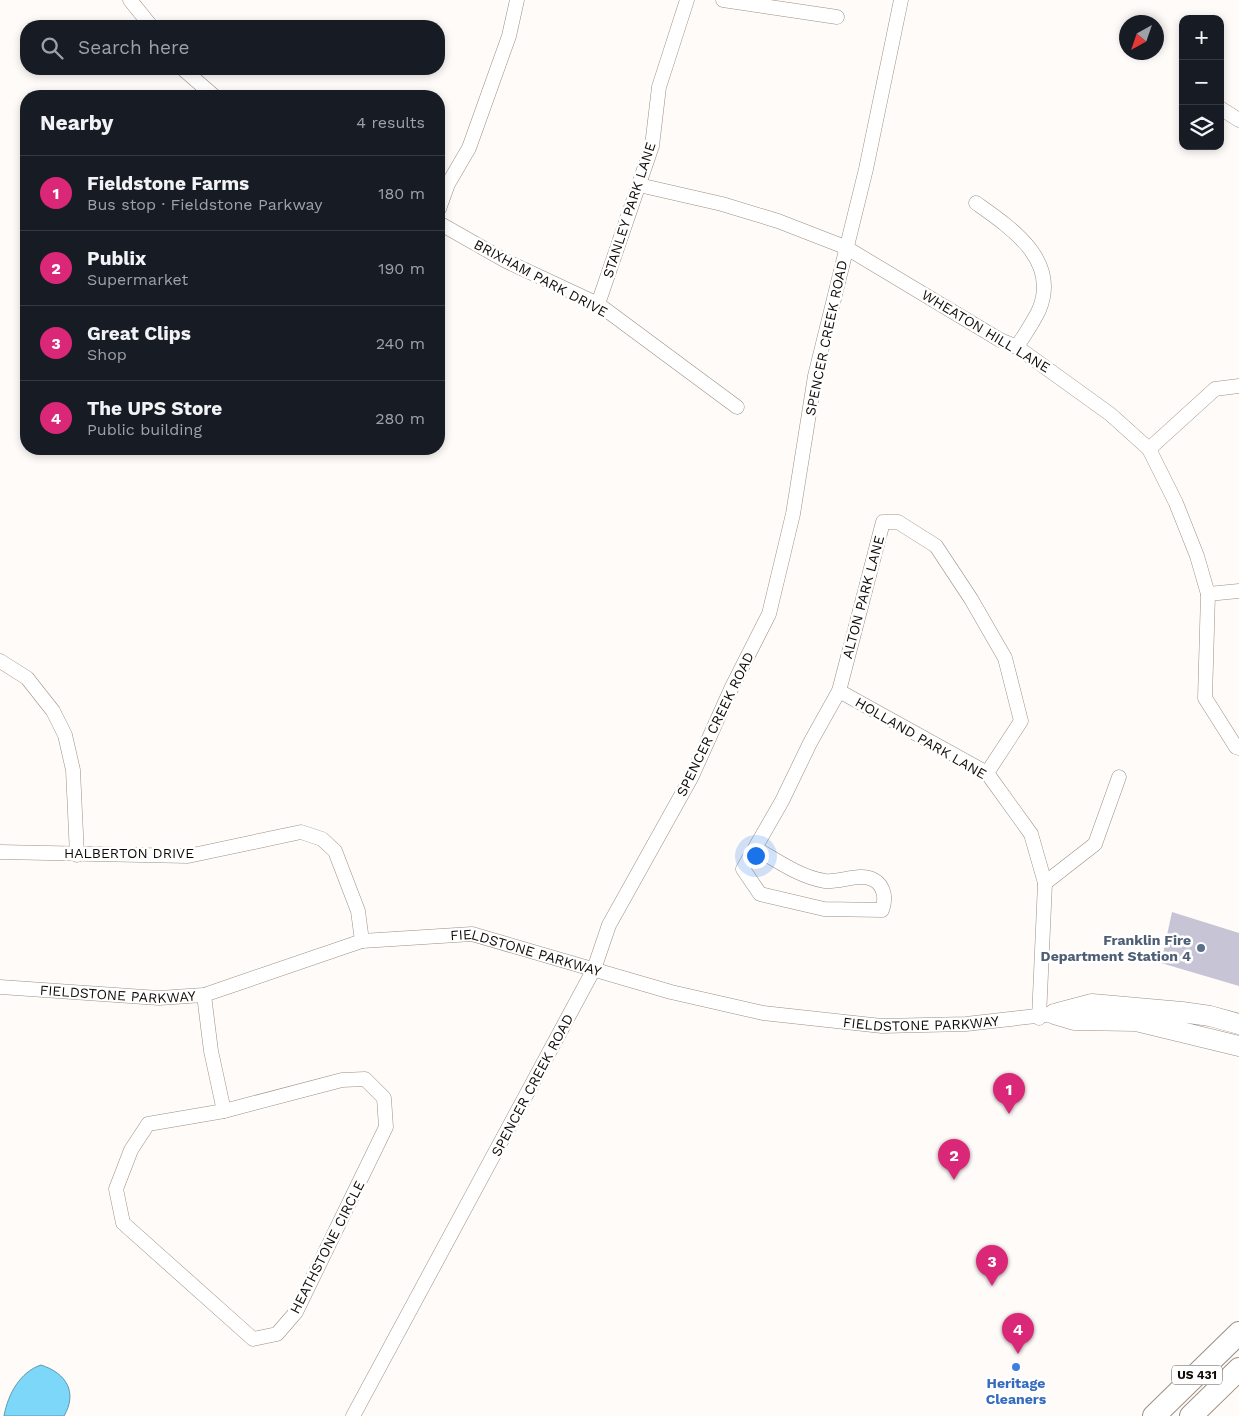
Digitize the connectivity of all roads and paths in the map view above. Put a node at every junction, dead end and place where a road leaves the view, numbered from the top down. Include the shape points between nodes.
1 (130, 0) edge
2 (517, 0) edge
3 (687, 0) edge
4 (723, 0) edge
5 (901, 0) edge
6 (837, 17) dead end
7 (147, 20) edge
8 (190, 75) edge
9 (207, 90) edge
10 (1224, 111) edge
11 (1239, 120) edge
12 (639, 185) junction
13 (445, 192) edge
14 (976, 203) dead end
15 (445, 226) edge
16 (845, 247) junction
17 (598, 304) junction
18 (1017, 347) junction
19 (1239, 386) edge
20 (737, 407) dead end
21 (1149, 449) junction
22 (1239, 591) edge
23 (1208, 594) junction
24 (0, 661) edge
25 (839, 690) junction
26 (1239, 748) edge
27 (987, 773) junction
28 (1119, 777) dead end
29 (755, 848) junction
30 (0, 852) edge
31 (77, 855) junction
32 (1045, 883) junction
33 (362, 941) junction
34 (594, 970) junction
35 (0, 987) edge
36 (204, 995) junction
37 (1047, 1016) junction
38 (1239, 1024) edge
39 (1239, 1046) edge
40 (224, 1111) junction
41 (1239, 1333) edge
42 (1239, 1369) edge
43 (353, 1416) edge
44 (1154, 1416) edge
45 (1191, 1416) edge

1 - 7 street
2 - 13 street via 509,36 468,148
3 - 12 street, STANLEY PARK LANE via 659,87 652,146
4 - 6 street
5 - 16 street, SPENCER CREEK ROAD via 866,169
8 - 9 street
10 - 11 street
12 - 16 street, WHEATON HILL LANE via 722,204
12 - 17 street, STANLEY PARK LANE
14 - 18 street via 1011,228 1036,256 1044,282 1039,309
15 - 17 street, BRIXHAM PARK DRIVE via 506,261
16 - 18 street, WHEATON HILL LANE
16 - 34 street, SPENCER CREEK ROAD via 815,376 793,514 769,614 692,776 609,925
17 - 20 street, BRIXHAM PARK DRIVE
18 - 21 street, WHEATON HILL LANE via 1110,414
19 - 21 street via 1215,389
21 - 23 street, WHEATON HILL LANE via 1176,502
22 - 23 street
23 - 26 street, WHEATON HILL LANE via 1205,698
24 - 31 street via 27,678 53,711 64,735 73,770
25 - 27 street, HOLLAND PARK LANE
25 - 27 street, ALTON PARK LANE via 883,522 898,522 936,546 1005,658 1021,721
25 - 29 street, ALTON PARK LANE
27 - 32 street, HOLLAND PARK LANE via 1031,834
28 - 32 street via 1095,844
29 - 29 street, ALTON PARK LANE via 814,878 835,882 868,877 876,881 882,890 886,901 882,910 824,909 760,894 743,869
30 - 31 street, HALBERTON DRIVE
31 - 33 street, HALBERTON DRIVE via 188,856 301,832 322,839 336,851 358,912
32 - 37 street, HOLLAND PARK LANE
33 - 34 street, FIELDSTONE PARKWAY via 472,934
33 - 36 street, FIELDSTONE PARKWAY
34 - 37 street, FIELDSTONE PARKWAY via 671,992 773,1014 882,1026 966,1024
34 - 43 street, SPENCER CREEK ROAD
35 - 36 street, FIELDSTONE PARKWAY via 159,998
36 - 40 street
37 - 38 street, FIELDSTONE PARKWAY via 1092,1004 1182,1012
37 - 39 street, FIELDSTONE PARKWAY via 1136,1021
40 - 40 street, HEATHSTONE CIRCLE via 342,1080 365,1079 384,1098 386,1127 296,1312 277,1334 253,1339 123,1223 116,1189 131,1150 148,1124
41 - 44 main road, US 431
42 - 45 main road, US 431

